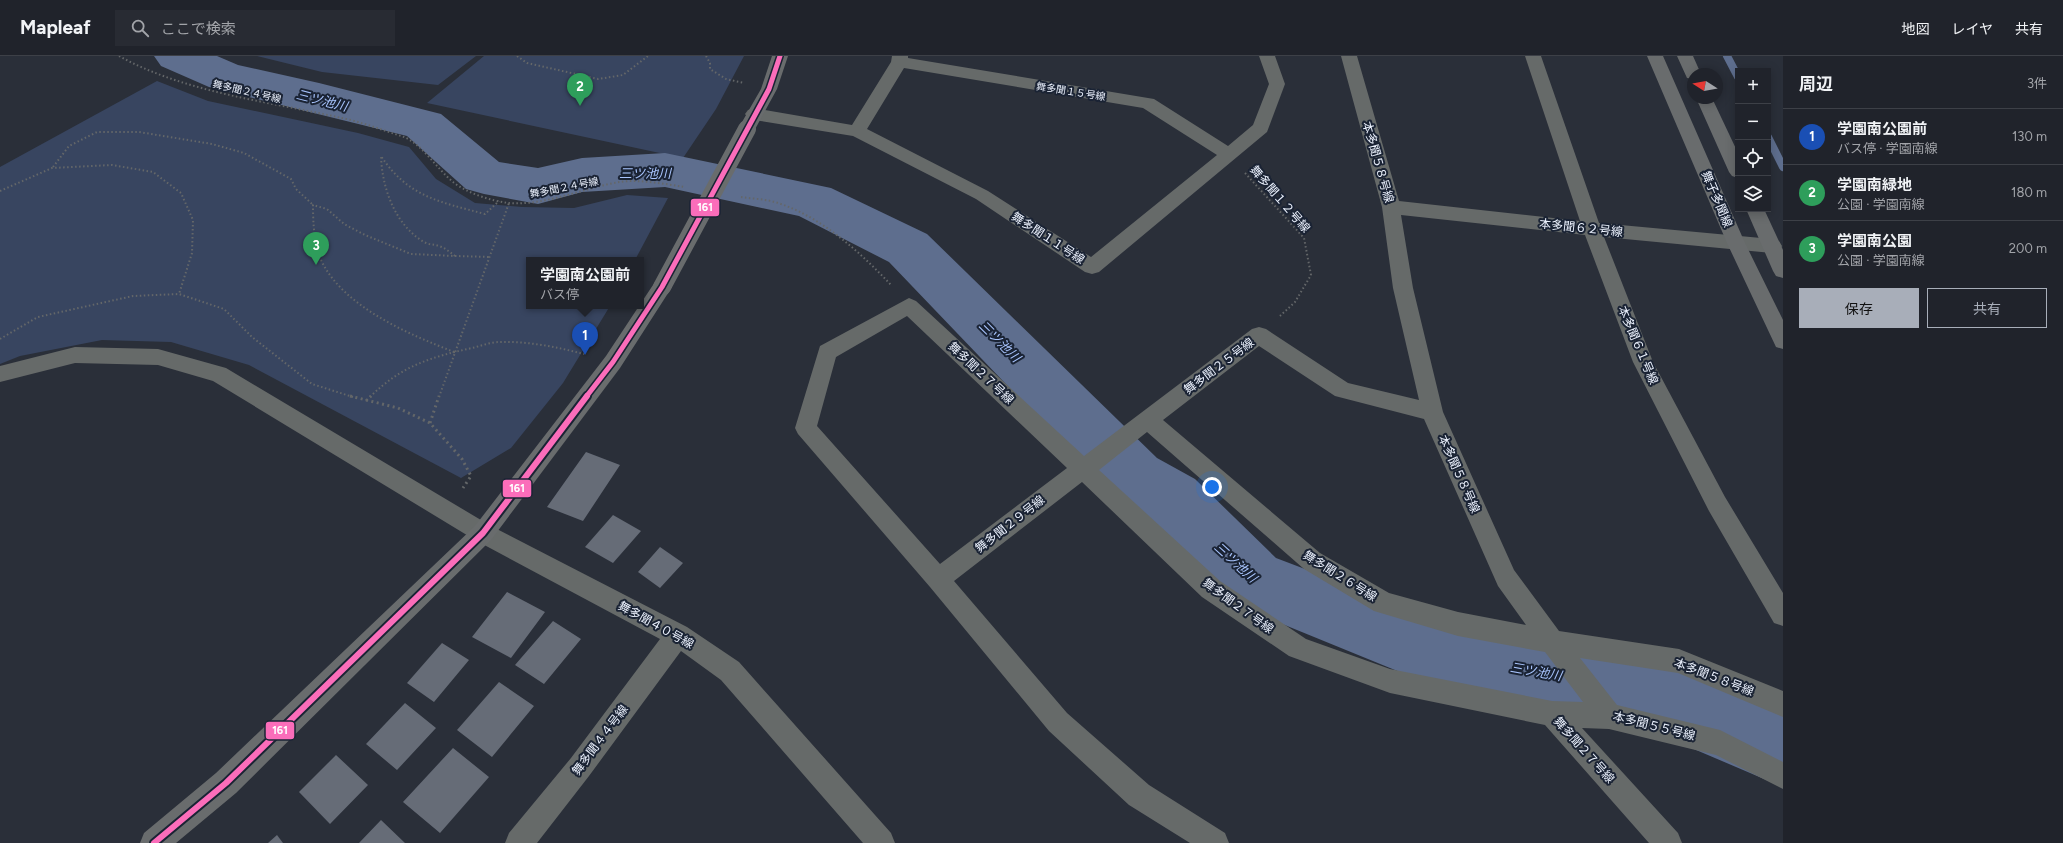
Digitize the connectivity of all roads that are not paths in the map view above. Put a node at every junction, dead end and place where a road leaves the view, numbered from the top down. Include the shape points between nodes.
1 (780, 56) edge
2 (1267, 56) edge
3 (1349, 56) edge
4 (1533, 56) edge
5 (1655, 56) edge
6 (1685, 56) edge
7 (900, 59) edge
8 (1690, 68) edge
9 (1707, 104) edge
10 (751, 122) junction
11 (857, 132) junction
12 (1228, 155) junction
13 (1735, 165) edge
14 (1391, 207) junction
15 (1756, 212) edge
16 (1592, 229) junction
17 (1736, 243) junction
18 (1772, 246) junction
19 (1783, 271) edge
20 (1783, 341) edge
21 (0, 374) edge
22 (1432, 412) junction
23 (1148, 420) junction
24 (1082, 468) junction
25 (483, 533) junction
26 (938, 579) junction
27 (1783, 615) edge
28 (678, 636) junction
29 (1552, 642) junction
30 (1783, 704) edge
31 (1552, 714) junction
32 (1609, 716) junction
33 (1783, 776) edge
34 (154, 843) edge
35 (519, 843) edge
36 (881, 843) edge
37 (1215, 843) edge
38 (1668, 843) edge

1 - 10 street via 769,89
2 - 12 street, 舞多聞１１号線 via 1277,84 1261,128
3 - 14 street, 本多聞５８号線
4 - 16 street, 本多聞６１号線
5 - 17 street, 舞子多聞線
6 - 8 street
7 - 11 street
7 - 12 street, 舞多聞１５号線 via 1148,103
9 - 13 street
10 - 11 street, 舞多聞１１号線
10 - 25 street, bridge via 662,287 613,362
11 - 12 street, 舞多聞１１号線 via 982,195 1092,267
14 - 16 street, 本多聞６２号線
14 - 22 street, 本多聞５８号線 via 1403,288
15 - 18 street
16 - 17 street, 本多聞６２号線
16 - 27 street, 本多聞６１号線 via 1642,362 1717,504
17 - 18 street, 本多聞６２号線
17 - 20 street, 舞子多聞線
18 - 19 street
21 - 25 street, 舞多聞４０号線 via 75,355 158,356 219,374
22 - 23 street, 舞多聞２５号線 via 1342,390 1259,335
22 - 29 street, 本多聞５８号線 via 1506,578
23 - 24 street, 舞多聞２５号線
23 - 29 street, 舞多聞２６号線 via 1312,561 1383,603 1458,624
24 - 26 street, 舞多聞２９号線
24 - 26 street, 舞多聞２７号線 via 909,306 827,352 806,428
24 - 31 street, 舞多聞２７号線 via 1211,589 1298,648 1390,681
25 - 28 street, 舞多聞４０号線
25 - 34 street via 226,783
26 - 37 street via 1058,722 1139,794
28 - 35 street, 舞多聞４４号線 via 580,767
28 - 36 street, 舞多聞４０号線 via 730,671
29 - 30 street, 本多聞５８号線 via 1678,661
29 - 32 street, 本多聞５５号線
31 - 32 street
31 - 38 street, 舞多聞２７号線
32 - 33 street, 本多聞５５号線 via 1720,743

